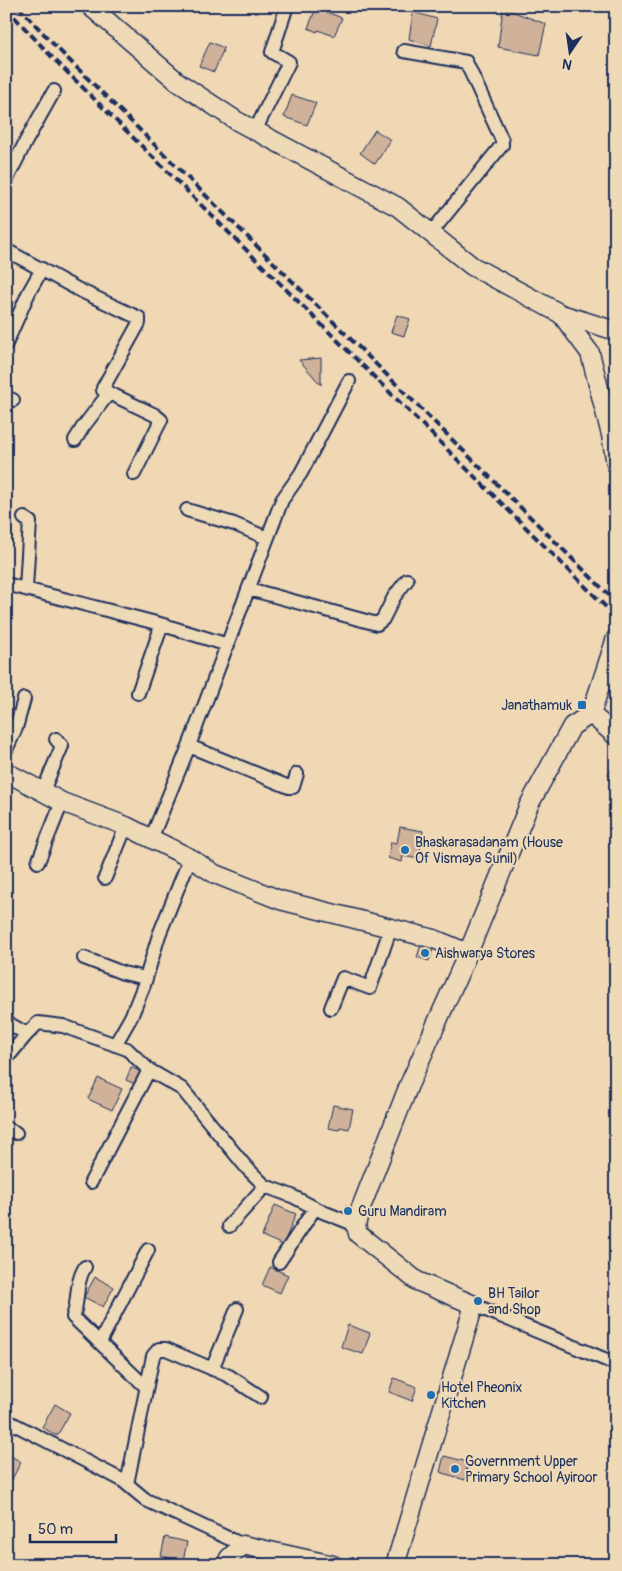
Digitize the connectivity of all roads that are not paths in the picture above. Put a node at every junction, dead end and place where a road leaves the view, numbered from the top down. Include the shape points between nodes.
1 (90, 6) edge
2 (288, 6) edge
3 (404, 51) dead end
4 (54, 91) dead end
5 (255, 131) junction
6 (6, 181) edge
7 (431, 234) junction
8 (6, 250) edge
9 (42, 269) junction
10 (561, 314) junction
11 (615, 329) edge
12 (6, 344) edge
13 (350, 381) dead end
14 (109, 393) junction
15 (76, 440) dead end
16 (616, 464) edge
17 (134, 474) dead end
18 (187, 510) dead end
19 (24, 518) dead end
20 (267, 538) junction
21 (407, 580) dead end
22 (6, 584) edge
23 (26, 588) junction
24 (249, 589) junction
25 (160, 624) junction
26 (616, 638) edge
27 (228, 646) junction
28 (138, 693) dead end
29 (24, 699) dead end
30 (590, 714) junction
31 (616, 736) edge
32 (56, 739) dead end
33 (189, 746) junction
34 (6, 750) edge
35 (6, 772) edge
36 (298, 774) dead end
37 (43, 791) junction
38 (62, 802) junction
39 (126, 826) junction
40 (151, 839) junction
41 (190, 858) junction
42 (38, 862) dead end
43 (105, 878) dead end
44 (391, 927) junction
45 (468, 953) junction
46 (84, 958) dead end
47 (146, 978) junction
48 (331, 1008) dead end
49 (6, 1022) edge
50 (27, 1034) junction
51 (115, 1045) junction
52 (6, 1059) edge
53 (150, 1070) junction
54 (91, 1182) dead end
55 (265, 1186) junction
56 (315, 1208) junction
57 (356, 1225) junction
58 (229, 1226) dead end
59 (148, 1250) dead end
60 (279, 1262) dead end
61 (85, 1268) dead end
62 (474, 1305) junction
63 (237, 1309) dead end
64 (100, 1342) junction
65 (616, 1364) edge
66 (212, 1369) junction
67 (146, 1387) junction
68 (261, 1397) dead end
69 (6, 1420) edge
70 (126, 1484) junction
71 (243, 1545) junction
72 (226, 1565) edge
73 (334, 1565) edge
74 (395, 1565) edge

1 - 5 main road via 178,82
2 - 5 street via 272,52 288,62
3 - 7 street via 466,62 502,140 502,145
4 - 6 street
5 - 7 main road via 398,206
7 - 10 main road via 472,266
8 - 9 street
9 - 12 street
9 - 14 street via 139,318 103,388
10 - 11 main road
10 - 16 main road via 590,353
13 - 20 street via 302,473 282,500
14 - 15 street
14 - 17 street via 155,414 161,420
18 - 20 street
19 - 23 street via 30,522
20 - 24 street
21 - 24 street via 377,624
22 - 23 street
23 - 25 street
24 - 27 street
25 - 27 street
25 - 28 street
26 - 30 main road
27 - 33 street
29 - 34 street
30 - 31 main road
30 - 45 main road via 572,726 529,805
32 - 37 street via 62,746
33 - 36 street via 288,788 293,787
33 - 40 street
35 - 37 main road
37 - 38 main road
38 - 39 main road
38 - 42 street
39 - 40 main road
39 - 43 street
40 - 41 main road
41 - 44 main road via 215,874 280,900
41 - 47 street via 159,935
44 - 45 main road
44 - 48 street via 370,988 343,978
45 - 57 main road via 409,1085
46 - 47 street via 116,971
47 - 51 street via 131,1017
49 - 50 street
50 - 51 street via 38,1023 63,1026
50 - 52 street
51 - 53 street via 127,1049
53 - 54 street
53 - 55 street via 182,1089
55 - 56 street
55 - 58 street
56 - 57 street
56 - 60 street
57 - 62 main road via 358,1234 416,1282
59 - 64 street
61 - 64 street via 78,1283 73,1317
62 - 65 street
62 - 74 main road
63 - 66 street
64 - 67 street
66 - 67 street via 159,1349 153,1356
66 - 68 street
67 - 70 street
69 - 70 street
70 - 71 street via 146,1500
71 - 72 main road
71 - 73 main road

